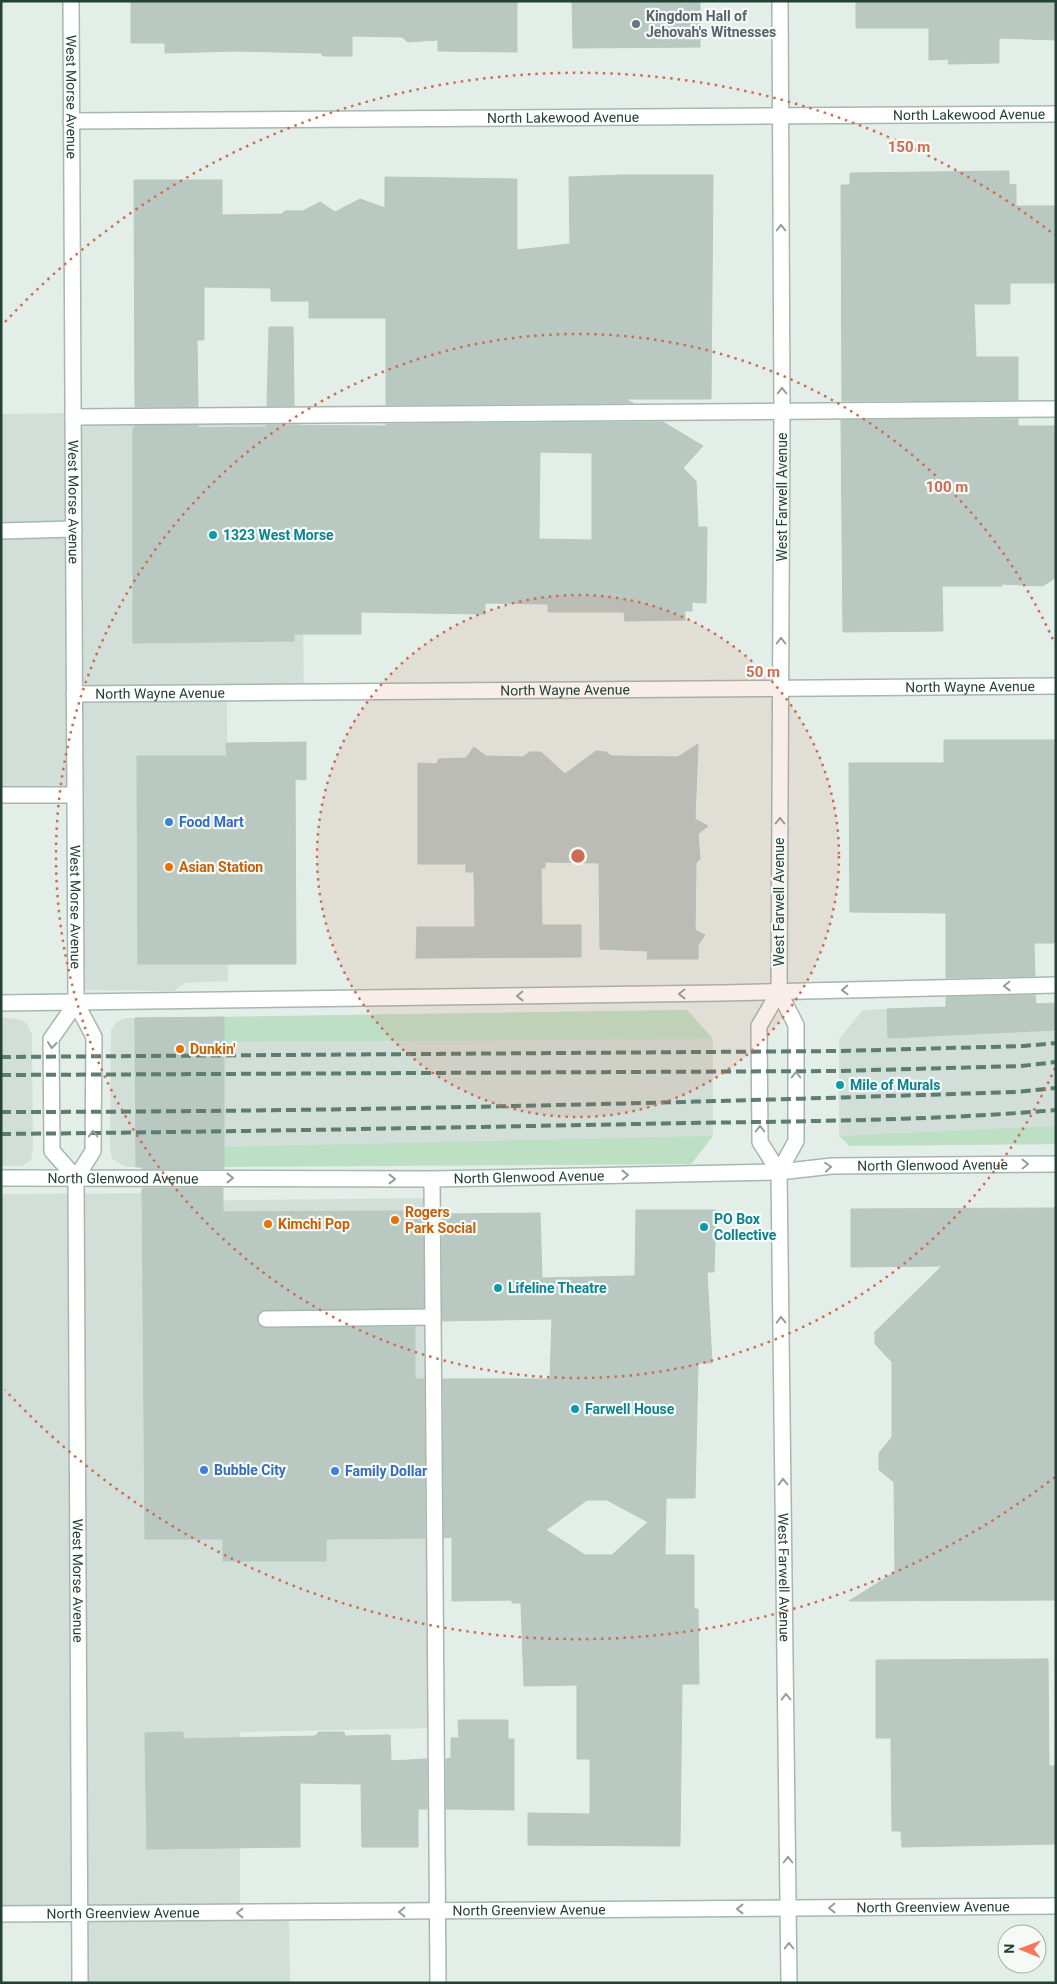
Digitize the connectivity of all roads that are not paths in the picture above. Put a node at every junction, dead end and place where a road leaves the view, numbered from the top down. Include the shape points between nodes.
1 (71, 1) edge
2 (780, 1) edge
3 (1056, 114) edge
4 (780, 116) junction
5 (71, 121) junction
6 (1056, 409) edge
7 (782, 412) junction
8 (73, 417) junction
9 (74, 529) junction
10 (1, 531) edge
11 (1056, 686) edge
12 (781, 688) junction
13 (74, 694) junction
14 (1, 795) edge
15 (75, 795) junction
16 (1056, 985) edge
17 (779, 992) junction
18 (1, 1003) edge
19 (76, 1003) junction
20 (1056, 1164) edge
21 (780, 1172) junction
22 (1, 1178) edge
23 (76, 1178) junction
24 (432, 1179) junction
25 (433, 1317) junction
26 (266, 1320) dead end
27 (1056, 1906) edge
28 (789, 1908) junction
29 (437, 1911) junction
30 (1, 1914) edge
31 (80, 1914) junction
32 (80, 1983) edge
33 (438, 1983) edge
34 (789, 1983) edge

1 - 5 street, West Morse Avenue
2 - 4 street, West Farwell Avenue
3 - 4 street, North Lakewood Avenue
4 - 5 street, North Lakewood Avenue
7 -> 4 street, West Farwell Avenue
5 - 8 street, West Morse Avenue
6 - 7 street
7 - 8 street
12 -> 7 street, West Farwell Avenue
8 - 9 street, West Morse Avenue
9 - 10 street
9 - 13 street, West Morse Avenue
11 - 12 street, North Wayne Avenue
12 - 13 street, North Wayne Avenue
17 -> 12 street, West Farwell Avenue
13 - 15 street, West Morse Avenue
14 - 15 street
15 - 19 street, West Morse Avenue
16 -> 17 street
17 -> 19 street
21 -> 17 street, West Farwell Avenue via 796,1141 796,1025
21 -> 17 street via 760,1142 759,1026
18 - 19 street
23 -> 19 street, West Morse Avenue via 93,1151 94,1037
19 -> 23 street via 51,1039 52,1151
21 -> 20 street, North Glenwood Avenue via 832,1166
24 -> 21 street, North Glenwood Avenue
28 -> 21 street, West Farwell Avenue
22 - 23 street, North Glenwood Avenue
23 -> 24 street, North Glenwood Avenue
23 - 31 street, West Morse Avenue
24 - 25 street
25 - 26 street
25 - 29 street
27 -> 28 street, North Greenview Avenue
28 -> 29 street, North Greenview Avenue
34 -> 28 street, West Farwell Avenue
29 -> 31 street, North Greenview Avenue
29 - 33 street
30 - 31 street, North Greenview Avenue
31 - 32 street, West Morse Avenue

